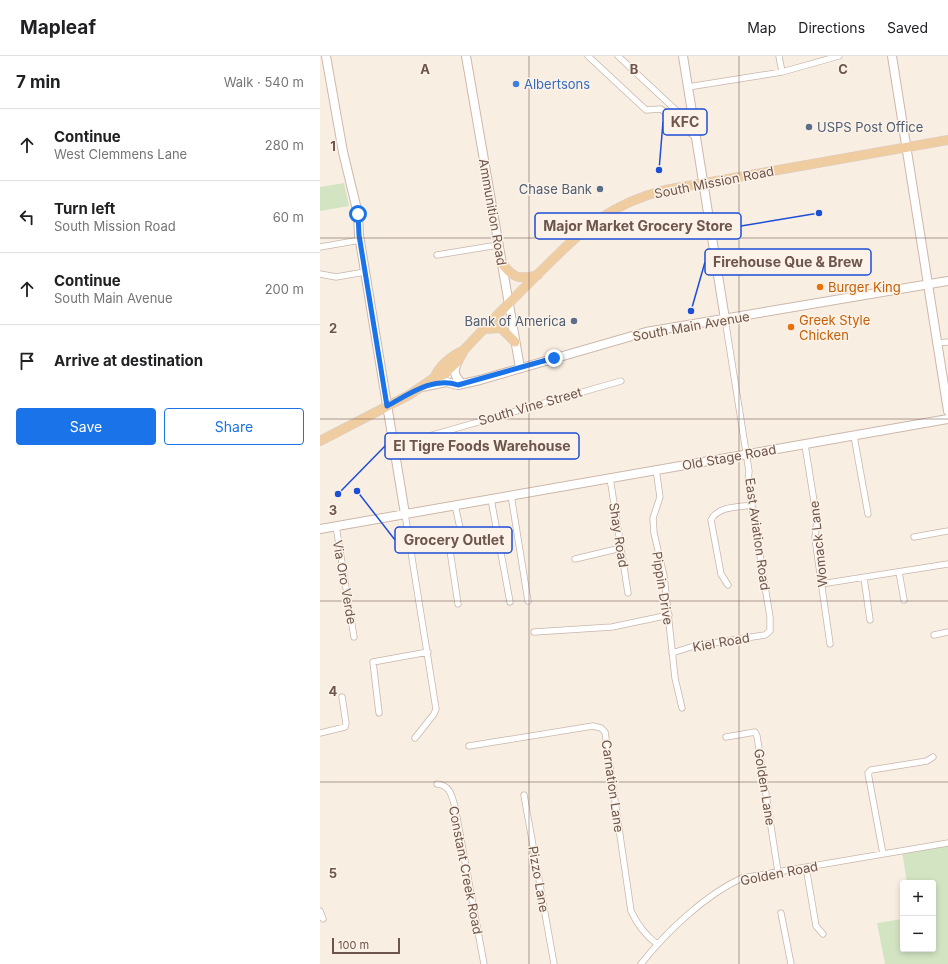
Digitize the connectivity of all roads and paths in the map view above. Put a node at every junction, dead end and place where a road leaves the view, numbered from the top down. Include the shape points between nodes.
1 (326, 56) edge
2 (466, 56) edge
3 (588, 56) edge
4 (618, 56) edge
5 (683, 56) edge
6 (779, 56) edge
7 (892, 56) edge
8 (835, 57) edge
9 (782, 72) junction
10 (688, 87) junction
11 (694, 127) junction
12 (695, 137) junction
13 (948, 140) edge
14 (906, 146) junction
15 (702, 182) junction
16 (360, 240) junction
17 (498, 245) junction
18 (320, 247) edge
19 (437, 255) dead end
20 (501, 262) junction
21 (365, 272) junction
22 (320, 274) edge
23 (538, 275) junction
24 (948, 281) edge
25 (928, 285) junction
26 (508, 305) junction
27 (725, 319) junction
28 (483, 329) junction
29 (515, 342) junction
30 (948, 342) edge
31 (937, 344) junction
32 (464, 350) junction
33 (458, 361) junction
34 (520, 368) junction
35 (434, 378) junction
36 (620, 380) dead end
37 (461, 383) junction
38 (421, 387) junction
39 (387, 406) junction
40 (948, 411) edge
41 (948, 419) edge
42 (854, 436) junction
43 (320, 441) edge
44 (805, 445) junction
45 (394, 446) junction
46 (747, 455) junction
47 (656, 470) junction
48 (610, 478) junction
49 (511, 495) junction
50 (491, 499) junction
51 (455, 505) junction
52 (752, 505) junction
53 (406, 514) junction
54 (868, 514) dead end
55 (336, 526) junction
56 (320, 529) edge
57 (948, 532) edge
58 (914, 537) dead end
59 (621, 548) junction
60 (575, 559) dead end
61 (948, 564) edge
62 (899, 572) junction
63 (864, 578) junction
64 (821, 584) junction
65 (728, 585) dead end
66 (628, 593) dead end
67 (904, 600) dead end
68 (528, 601) dead end
69 (510, 602) dead end
70 (458, 604) dead end
71 (668, 615) junction
72 (870, 620) dead end
73 (770, 631) joint
74 (534, 632) dead end
75 (948, 632) edge
76 (934, 634) dead end
77 (354, 637) dead end
78 (830, 644) dead end
79 (428, 652) junction
80 (672, 652) junction
81 (342, 697) dead end
82 (682, 708) dead end
83 (379, 713) dead end
84 (320, 734) edge
85 (726, 737) dead end
86 (415, 738) dead end
87 (469, 746) dead end
88 (933, 757) dead end
89 (437, 784) dead end
90 (524, 794) dead end
91 (948, 843) edge
92 (883, 854) junction
93 (806, 867) junction
94 (778, 872) junction
95 (320, 911) edge
96 (781, 913) dead end
97 (323, 919) dead end
98 (823, 934) dead end
99 (657, 944) junction
100 (484, 964) edge
101 (554, 964) edge
102 (641, 964) edge
103 (791, 964) edge

1 - 16 street via 343,152 358,214
2 - 17 street, Ammunition Road
3 - 12 street via 646,110 661,109
4 - 11 street
5 - 10 street
6 - 9 street
7 - 14 street
8 - 9 street
9 - 10 street
10 - 11 street
11 - 12 street
12 - 15 street
13 - 14 main road, South Mission Road
14 - 15 main road, South Mission Road
14 - 25 street
15 - 23 main road, South Mission Road via 659,192 613,209 578,235
15 - 27 street
16 - 18 street
16 - 21 street
17 - 19 street
17 - 20 street, Ammunition Road
20 - 23 main road via 516,277
20 - 26 street, Ammunition Road
21 - 22 street via 336,277
21 - 39 street
23 - 26 main road, South Mission Road
24 - 25 street, South Main Avenue
25 - 27 street, South Main Avenue
25 - 31 street
26 - 28 main road, South Mission Road
26 - 29 street, Ammunition Road
27 - 34 street, South Main Avenue via 646,332
27 - 46 street, East Aviation Road
28 - 29 main road via 501,328
28 - 32 main road, South Mission Road
29 - 34 street, Ammunition Road
30 - 31 street
31 - 40 street
32 - 33 main road, South Mission Road
32 - 35 main road, South Mission Road via 454,355 438,370
33 - 35 main road, South Mission Road via 443,375
33 - 37 street via 454,373
34 - 37 street, South Main Avenue
35 - 38 main road, South Mission Road
36 - 45 street, South Vine Street
37 - 38 street, South Main Avenue via 458,385 446,382
38 - 39 main road, South Mission Road
39 - 43 main road, South Mission Road
39 - 45 street
41 - 42 street, Old Stage Road
42 - 44 street, Old Stage Road
42 - 54 street
44 - 46 street, Old Stage Road
44 - 64 street, Womack Lane via 817,520 814,538
45 - 53 street
46 - 47 street, Old Stage Road
46 - 52 street, East Aviation Road
47 - 48 street, Old Stage Road
47 - 71 street, Pippin Drive via 660,497 653,518 654,533 664,576
48 - 49 street, Old Stage Road
48 - 59 street, Shay Road
49 - 50 street, Old Stage Road
49 - 68 street
50 - 51 street, Old Stage Road
50 - 69 street
51 - 53 street, Old Stage Road
51 - 70 street via 460,528 448,537
52 - 65 street via 720,510 711,520 721,574
52 - 73 street, East Aviation Road
53 - 55 street, Old Stage Road
53 - 79 street
55 - 56 street, Old Stage Road
55 - 77 street, Via Oro Verde
57 - 58 street
59 - 60 street
59 - 66 street, Shay Road
61 - 62 street
62 - 63 street
62 - 67 street
63 - 64 street
63 - 72 street
64 - 78 street, Womack Lane
71 - 74 street via 612,627
71 - 80 street, Pippin Drive
73 - 80 street, Kiel Road via 764,635
75 - 76 street
79 - 83 street via 373,662
79 - 86 street via 436,709
80 - 82 street, Pippin Drive
81 - 84 street via 345,727
85 - 94 street, Golden Lane via 755,732 757,736
87 - 99 street, Carnation Lane via 593,726 605,732 631,911 646,936
88 - 92 street via 927,761 871,770 868,773
89 - 100 street, Constant Creek Road via 445,786 450,792 455,807
90 - 101 street, Pizzo Lane
91 - 92 street, Golden Road
92 - 93 street, Golden Road
93 - 94 street, Golden Road
93 - 98 street via 816,926
94 - 99 street, Golden Road via 742,878 725,886
95 - 97 street
96 - 103 street
99 - 102 street, Golden Road

